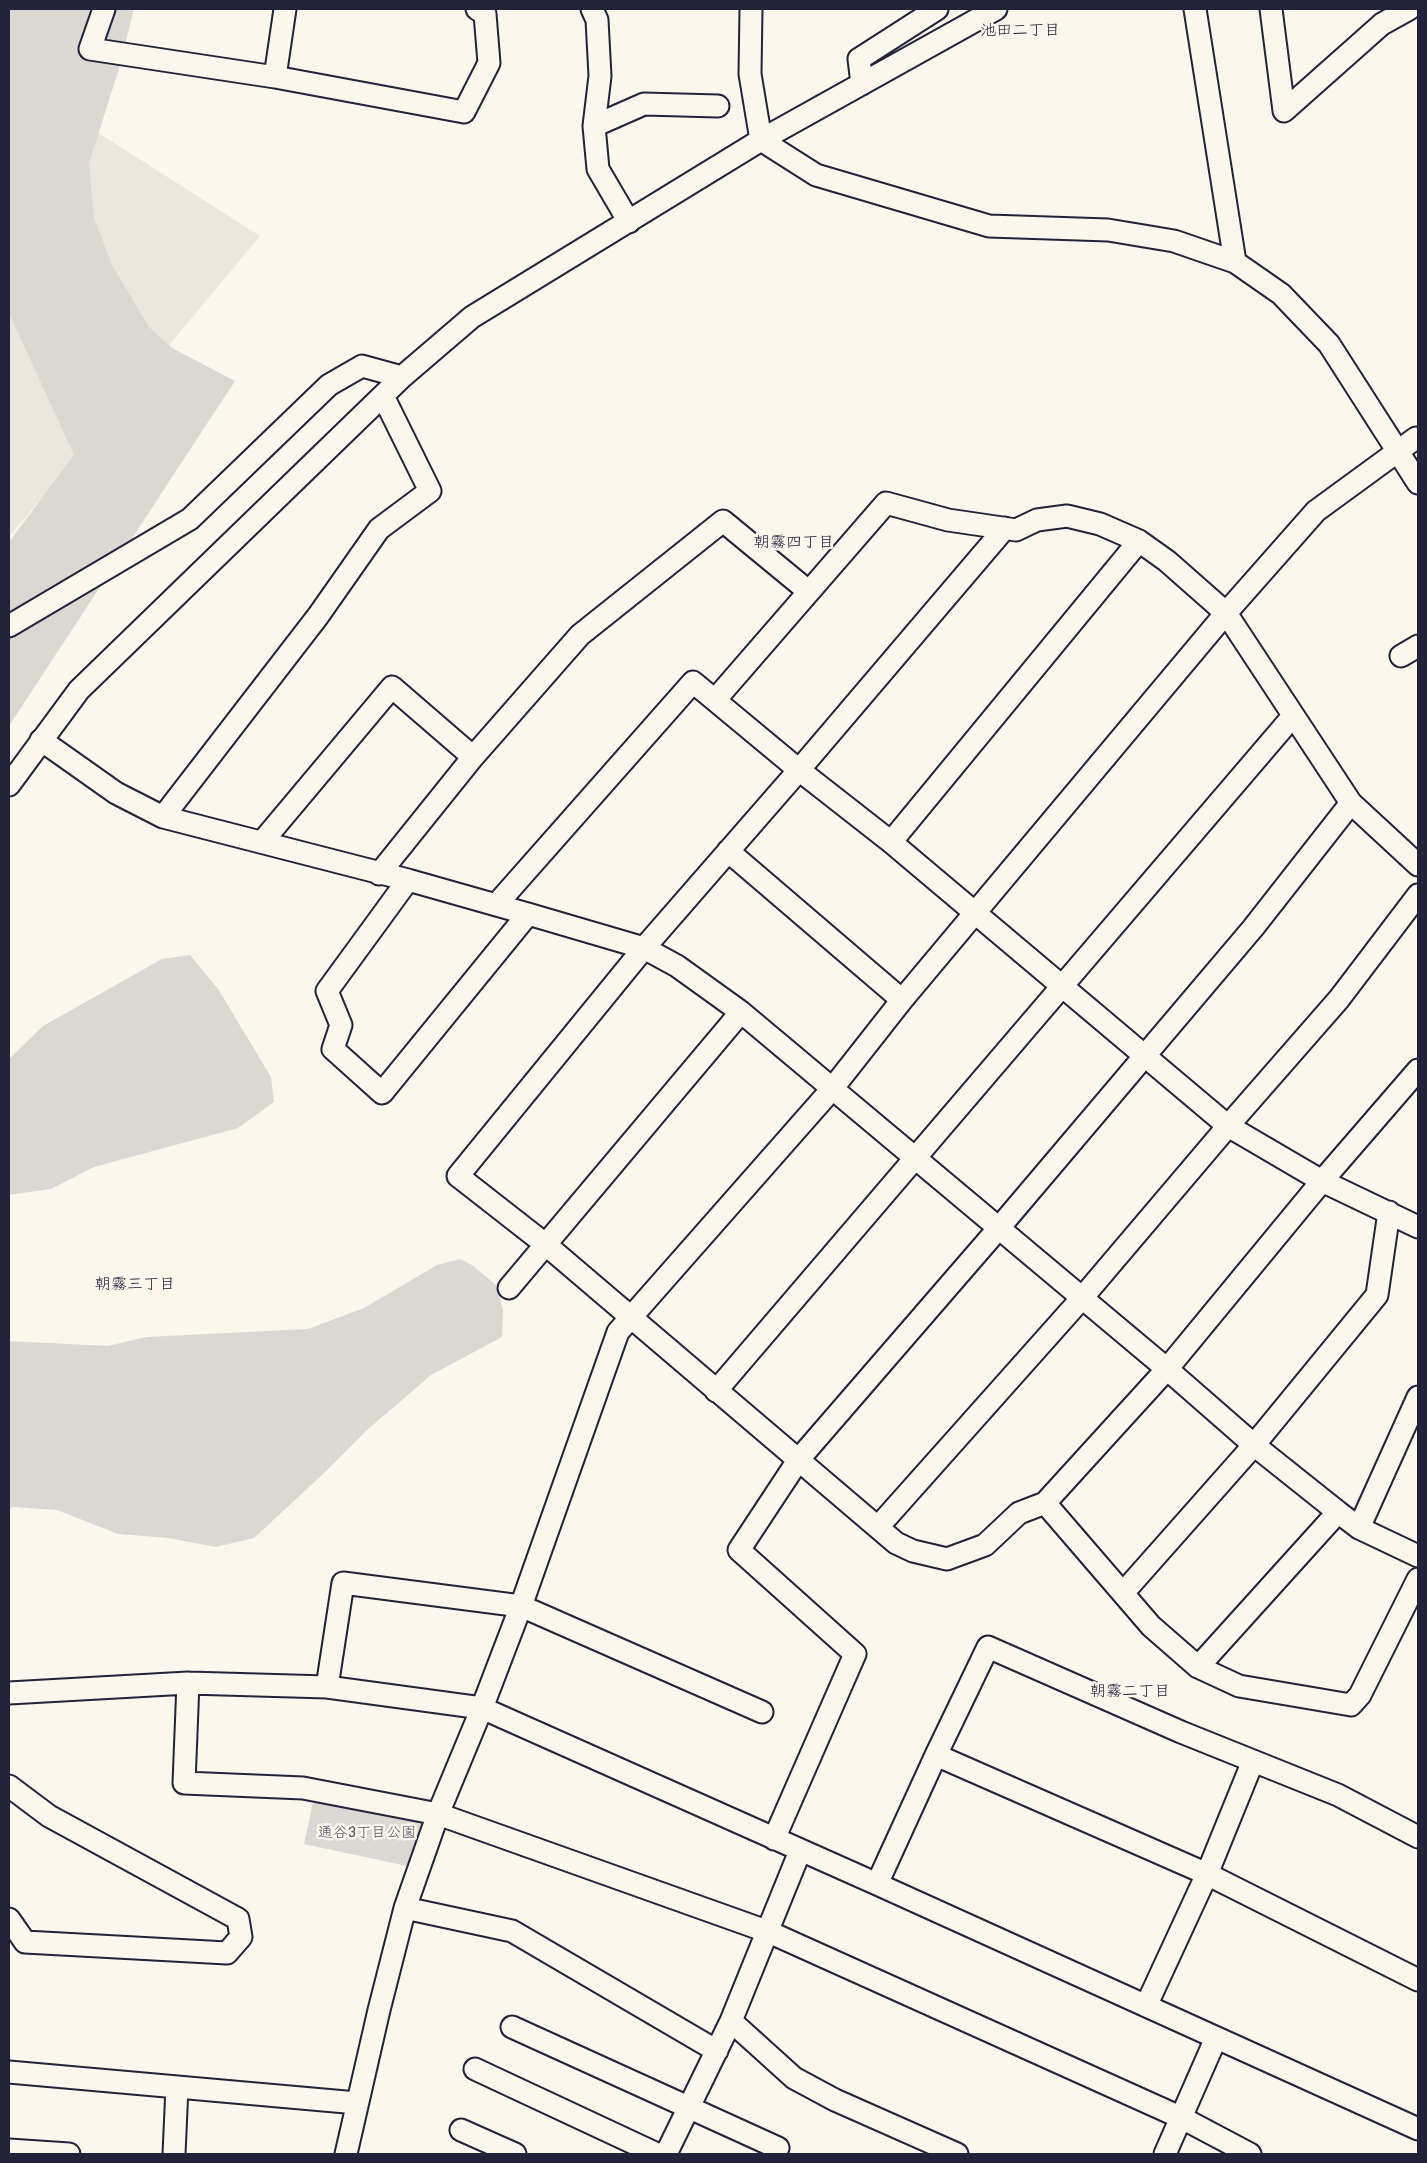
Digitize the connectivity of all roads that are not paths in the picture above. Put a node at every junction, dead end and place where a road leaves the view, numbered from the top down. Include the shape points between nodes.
1 (104, 9) edge
2 (285, 9) edge
3 (477, 9) edge
4 (592, 9) edge
5 (751, 9) edge
6 (937, 9) edge
7 (996, 9) edge
8 (1195, 9) edge
9 (1270, 9) edge
10 (1409, 9) edge
11 (275, 77) junction
12 (862, 84) junction
13 (718, 106) dead end
14 (594, 126) junction
15 (760, 140) junction
16 (629, 222) junction
17 (1235, 262) junction
18 (402, 377) junction
19 (383, 396) junction
20 (1416, 438) dead end
21 (1397, 451) junction
22 (1418, 483) edge
23 (1005, 528) junction
24 (1139, 541) junction
25 (808, 591) junction
26 (1226, 613) junction
27 (9, 626) edge
28 (716, 700) junction
29 (1293, 716) junction
30 (41, 740) junction
31 (473, 757) junction
32 (799, 770) junction
33 (9, 785) edge
34 (1351, 803) junction
35 (163, 817) junction
36 (262, 842) junction
37 (891, 842) junction
38 (728, 850) junction
39 (1418, 865) edge
40 (379, 874) junction
41 (408, 880) junction
42 (1418, 895) edge
43 (496, 906) junction
44 (977, 913) junction
45 (528, 914) junction
46 (644, 948) junction
47 (1061, 986) junction
48 (902, 1000) junction
49 (740, 1012) junction
50 (1144, 1056) junction
51 (1418, 1070) edge
52 (832, 1088) junction
53 (1228, 1126) junction
54 (916, 1159) junction
55 (1322, 1181) junction
56 (1389, 1212) junction
57 (1418, 1227) edge
58 (998, 1229) junction
59 (544, 1244) junction
60 (509, 1288) dead end
61 (1082, 1298) junction
62 (630, 1318) junction
63 (1167, 1368) junction
64 (716, 1391) junction
65 (1418, 1397) edge
66 (1254, 1445) junction
67 (799, 1459) junction
68 (1045, 1503) junction
69 (1338, 1512) junction
70 (878, 1527) junction
71 (1359, 1528) junction
72 (1418, 1556) edge
73 (1418, 1579) edge
74 (1123, 1593) junction
75 (521, 1606) junction
76 (1198, 1668) junction
77 (188, 1683) junction
78 (327, 1687) junction
79 (9, 1693) edge
80 (482, 1708) junction
81 (762, 1712) dead end
82 (936, 1755) junction
83 (1253, 1761) junction
84 (9, 1786) edge
85 (438, 1814) junction
86 (1418, 1837) edge
87 (774, 1839) junction
88 (800, 1851) junction
89 (1208, 1874) junction
90 (877, 1884) junction
91 (405, 1908) junction
92 (9, 1919) edge
93 (769, 1932) junction
94 (1418, 1980) edge
95 (1146, 2006) junction
96 (732, 2021) junction
97 (512, 2027) dead end
98 (1216, 2038) junction
99 (717, 2051) junction
100 (475, 2069) dead end
101 (9, 2072) edge
102 (177, 2087) junction
103 (357, 2103) junction
104 (689, 2107) junction
105 (1182, 2118) junction
106 (461, 2130) dead end
107 (1418, 2130) edge
108 (778, 2148) dead end
109 (9, 2150) edge
110 (69, 2154) edge
111 (174, 2154) edge
112 (346, 2154) edge
113 (515, 2154) edge
114 (657, 2154) edge
115 (666, 2154) edge
116 (957, 2154) edge
117 (1165, 2154) edge
118 (1250, 2154) edge

1 - 11 street via 90,49
2 - 11 street
3 - 11 street via 484,14 489,64 464,112
4 - 14 street via 597,20 600,76
5 - 15 street via 750,74
6 - 12 street via 859,59
7 - 12 street
8 - 17 street
9 - 10 street via 1284,111 1382,24
12 - 15 street
13 - 14 street via 644,104
14 - 16 street via 598,169
15 - 16 street
15 - 17 street via 816,175 990,226 1108,230 1174,242
16 - 18 street via 472,317
17 - 21 street via 1281,294 1329,344
18 - 19 street
18 - 27 street via 362,366 328,385 190,519
19 - 30 street via 79,690
19 - 35 street via 430,491 379,529 318,616
20 - 21 street
21 - 22 street
21 - 26 street via 1316,511
23 - 24 street via 1016,530 1037,520 1067,516 1100,524
23 - 25 street via 948,520 886,503
23 - 32 street
24 - 26 street
24 - 37 street
25 - 28 street
25 - 31 street via 722,521 580,635
26 - 29 street
26 - 44 street
28 - 32 street
28 - 43 street via 693,682
29 - 34 street
29 - 47 street
30 - 33 street
30 - 35 street via 116,793
31 - 36 street via 392,687
31 - 40 street
32 - 37 street
32 - 38 street
34 - 39 street
34 - 50 street via 1253,928
35 - 36 street
36 - 40 street
37 - 44 street
38 - 46 street
38 - 48 street
40 - 41 street
41 - 43 street
41 - 45 street via 327,991 341,1024 333,1049 382,1093
42 - 53 street via 1339,998
43 - 45 street
44 - 47 street
44 - 48 street
45 - 46 street
46 - 49 street via 677,966
46 - 59 street via 458,1176
47 - 50 street
47 - 54 street
48 - 52 street
49 - 52 street
49 - 59 street
50 - 53 street
50 - 58 street
51 - 55 street
52 - 54 street
52 - 62 street
53 - 55 street
53 - 61 street
54 - 58 street
54 - 64 street
55 - 56 street
55 - 63 street
56 - 57 street
56 - 66 street via 1377,1295
58 - 61 street
58 - 67 street
59 - 60 street
59 - 62 street
61 - 63 street
61 - 70 street
62 - 64 street
62 - 75 street via 618,1332
63 - 66 street
63 - 68 street
64 - 67 street
65 - 71 street
66 - 69 street
66 - 74 street
67 - 70 street
67 - 87 street via 739,1550 855,1654
68 - 70 street via 1019,1513 985,1545 947,1558 913,1551 896,1543
68 - 74 street
69 - 71 street
69 - 76 street
71 - 72 street
73 - 76 street via 1360,1696 1351,1705 1240,1686
74 - 76 street via 1151,1626
75 - 78 street via 343,1583
75 - 80 street
75 - 81 street
77 - 78 street
77 - 79 street
77 - 85 street via 184,1782 303,1788
78 - 80 street
80 - 85 street
80 - 87 street
82 - 83 street via 988,1647
82 - 89 street
82 - 90 street
83 - 86 street via 1338,1795
83 - 89 street
84 - 92 street via 49,1816 238,1919 241,1937 227,1953 25,1942
85 - 91 street
85 - 93 street
87 - 88 street
88 - 90 street
88 - 93 street
89 - 94 street
89 - 95 street
90 - 95 street
91 - 99 street via 512,1931
91 - 103 street
93 - 96 street
93 - 105 street
95 - 98 street
96 - 99 street
96 - 116 street via 794,2078 835,2100
97 - 104 street
98 - 105 street
98 - 107 street
99 - 104 street
100 - 114 street
101 - 102 street
102 - 103 street
102 - 111 street
103 - 112 street
104 - 108 street
104 - 115 street
105 - 117 street
105 - 118 street
106 - 113 street
109 - 110 street

